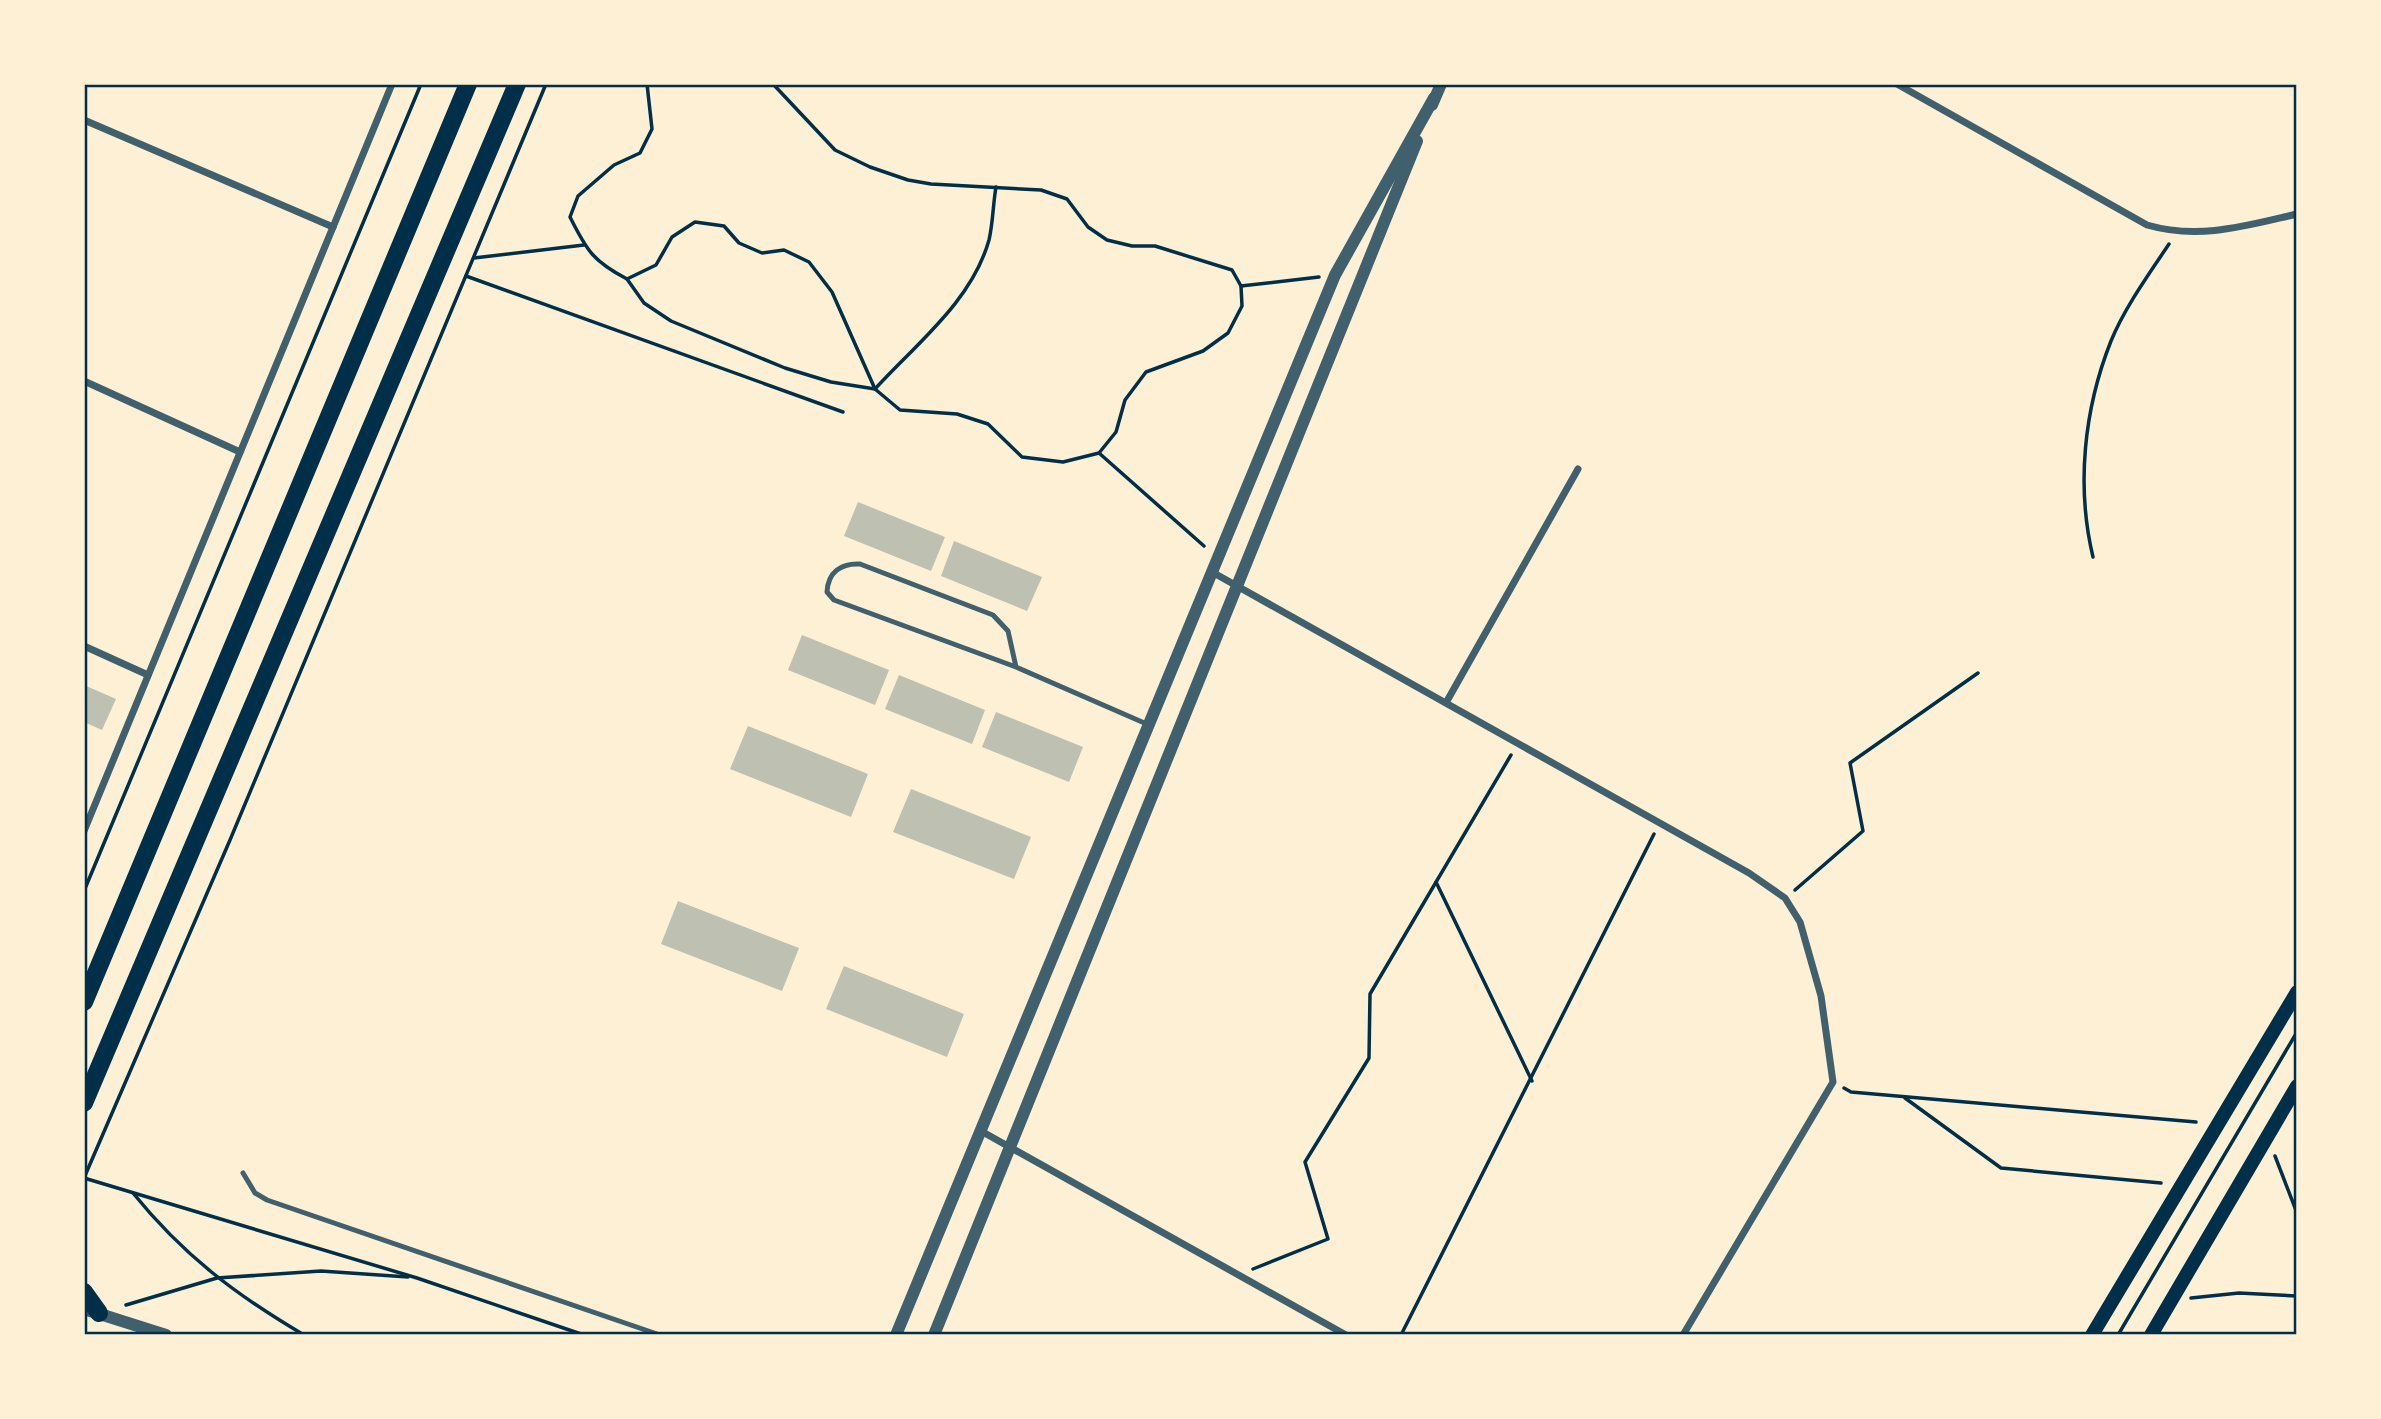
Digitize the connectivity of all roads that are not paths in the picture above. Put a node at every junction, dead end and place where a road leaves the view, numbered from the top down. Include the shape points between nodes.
1 (392, 84) edge
2 (468, 84) edge
3 (517, 84) edge
4 (1441, 84) edge
5 (1897, 84) edge
6 (1434, 98) junction
7 (84, 120) edge
8 (2297, 214) edge
9 (333, 226) junction
10 (84, 381) edge
11 (240, 452) junction
12 (1578, 469) dead end
13 (1212, 572) junction
14 (1239, 584) junction
15 (84, 646) edge
16 (1016, 667) junction
17 (148, 675) junction
18 (1447, 701) junction
19 (1149, 725) junction
20 (84, 831) edge
21 (2297, 992) edge
22 (84, 1002) edge
23 (2297, 1086) edge
24 (84, 1103) edge
25 (981, 1131) junction
26 (1010, 1148) junction
27 (243, 1173) dead end
28 (84, 1292) edge
29 (91, 1311) edge
30 (166, 1335) edge
31 (660, 1335) edge
32 (897, 1335) edge
33 (934, 1335) edge
34 (1346, 1335) edge
35 (1683, 1335) edge
36 (2092, 1335) edge
37 (2151, 1335) edge

1 - 9 street
2 - 22 main road
3 - 24 main road
4 - 6 street
5 - 8 street via 2147,225 2176,233 2238,228
6 - 13 street via 1335,275
6 - 14 street
7 - 9 street
9 - 11 street
10 - 11 street
11 - 17 street
12 - 18 street
13 - 14 street
13 - 19 street
14 - 18 street
14 - 26 street
15 - 17 street
16 - 16 lane via 1008,631 993,615 860,564 847,563 828,582 827,592 834,600
16 - 19 lane
17 - 20 street
18 - 35 street via 1749,873 1785,898 1800,922 1821,996 1833,1082
19 - 25 street
21 - 36 main road
23 - 37 main road
25 - 26 street
25 - 32 street
26 - 33 street
26 - 34 street
27 - 31 lane via 248,1185 267,1200
28 - 29 main road
29 - 30 street

